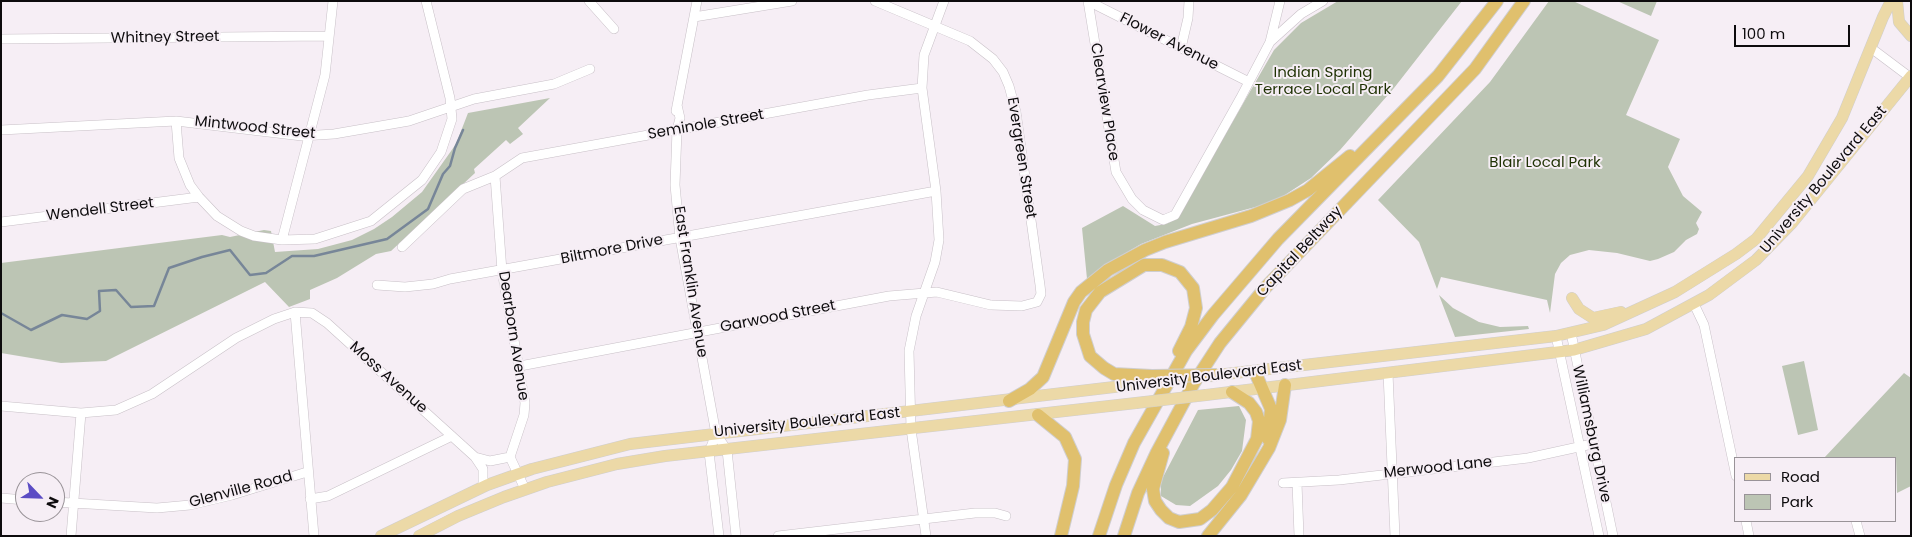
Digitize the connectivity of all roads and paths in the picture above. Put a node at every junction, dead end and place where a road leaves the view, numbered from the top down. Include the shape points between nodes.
1 (333, 1) edge
2 (426, 1) edge
3 (589, 1) edge
4 (697, 1) edge
5 (792, 1) edge
6 (875, 1) edge
7 (944, 1) edge
8 (1088, 1) edge
9 (1189, 1) edge
10 (1280, 1) edge
11 (1323, 1) edge
12 (1497, 1) edge
13 (1524, 1) edge
14 (1891, 1) edge
15 (1897, 1) edge
16 (694, 17) junction
17 (934, 25) junction
18 (614, 29) dead end
19 (329, 36) junction
20 (1911, 36) edge
21 (1, 39) edge
22 (1270, 42) junction
23 (1181, 48) junction
24 (1871, 48) junction
25 (590, 69) dead end
26 (1910, 77) edge
27 (1248, 82) junction
28 (922, 88) junction
29 (1420, 95) junction
30 (451, 105) junction
31 (176, 121) junction
32 (1, 130) edge
33 (677, 130) junction
34 (309, 136) junction
35 (491, 178) junction
36 (936, 191) junction
37 (199, 197) junction
38 (1, 222) edge
39 (680, 238) junction
40 (282, 240) junction
41 (402, 247) dead end
42 (502, 271) junction
43 (377, 285) dead end
44 (925, 293) junction
45 (1572, 298) dead end
46 (1037, 302) joint
47 (1694, 304) junction
48 (295, 312) junction
49 (1632, 312) junction
50 (696, 333) junction
51 (1571, 333) junction
52 (1556, 336) junction
53 (1574, 350) junction
54 (1559, 352) junction
55 (520, 366) junction
56 (1255, 372) junction
57 (1388, 373) junction
58 (1217, 375) joint
59 (1150, 380) junction
60 (1285, 385) junction
61 (1264, 388) junction
62 (1232, 392) junction
63 (1009, 400) junction
64 (1183, 402) junction
65 (1, 406) edge
66 (81, 412) junction
67 (910, 412) junction
68 (1038, 415) junction
69 (911, 429) junction
70 (716, 434) junction
71 (452, 436) junction
72 (1134, 443) junction
73 (1592, 444) junction
74 (1580, 447) junction
75 (727, 450) junction
76 (709, 452) junction
77 (475, 457) junction
78 (510, 457) junction
79 (1734, 467) edge
80 (307, 472) junction
81 (1393, 473) junction
82 (519, 474) junction
83 (1255, 474) junction
84 (1283, 483) dead end
85 (1297, 483) junction
86 (483, 487) junction
87 (525, 489) junction
88 (1, 498) edge
89 (15, 499) edge
90 (310, 499) junction
91 (65, 503) edge
92 (73, 504) junction
93 (1006, 516) dead end
94 (924, 520) junction
95 (1746, 522) edge
96 (1856, 522) edge
97 (833, 532) edge
98 (71, 536) edge
99 (314, 536) edge
100 (381, 536) edge
101 (419, 536) edge
102 (719, 536) edge
103 (736, 536) edge
104 (778, 536) edge
105 (926, 536) edge
106 (1061, 536) edge
107 (1099, 536) edge
108 (1124, 536) edge
109 (1208, 536) edge
110 (1299, 536) edge
111 (1395, 536) edge
112 (1599, 536) edge
113 (1613, 536) edge
114 (1749, 536) edge
115 (1860, 536) edge

1 - 19 street
2 - 30 street
3 - 18 street
4 - 16 street, East Franklin Avenue
5 - 16 street
6 - 17 street, Evergreen Street
7 - 17 street
8 - 23 street, Flower Avenue
8 - 27 street, Clearview Place via 1116,172 1132,199 1155,217 1163,220 1174,215
9 - 23 street
10 - 22 street
11 - 22 street via 1301,14
12 - 29 highway, Capital Beltway via 1456,56
13 - 64 highway, Capital Beltway via 1475,69 1249,306 1220,343
14 - 24 main road, University Boulevard East
15 - 20 main road via 1898,22
16 - 33 street, East Franklin Avenue via 678,105 680,118
17 - 28 street via 924,55
17 - 46 street, Evergreen Street via 970,41 993,59 1009,86 1016,112 1040,285 1041,294
19 - 21 street, Whitney Street
19 - 34 street via 325,75
22 - 27 street
23 - 27 street, Flower Avenue
24 - 26 street
24 - 49 main road, University Boulevard East via 1842,118 1826,147 1808,176 1756,239 1675,292
25 - 30 street, Mintwood Street via 554,84
26 - 47 main road, University Boulevard East via 1792,223 1756,260
28 - 33 street, Seminole Street
28 - 36 street
29 - 63 highway via 1308,190 1272,208 1145,250 1092,282 1074,302 1043,377 1030,389
29 - 72 highway, Capital Beltway via 1278,239 1213,315 1186,351
30 - 34 street, Mintwood Street via 409,121
30 - 40 street via 452,119 441,152 422,180 398,202 371,221 343,231 315,239
31 - 32 street, Mintwood Street
31 - 34 street, Mintwood Street
31 - 37 street via 179,158 190,185
33 - 35 street, Seminole Street via 522,158
33 - 39 street, East Franklin Avenue via 675,185
34 - 40 street
35 - 41 street, Seminole Street via 463,189
35 - 42 street, Dearborn Avenue
36 - 39 street, Biltmore Drive
36 - 44 street via 939,240
37 - 38 street, Wendell Street
37 - 40 street via 217,216 242,231
39 - 42 street, Biltmore Drive
39 - 50 street, East Franklin Avenue
42 - 43 street, Biltmore Drive via 414,287
42 - 55 street, Dearborn Avenue
44 - 46 street, Garwood Street via 937,292 991,306 1022,306
44 - 50 street, Garwood Street via 889,296
44 - 67 street via 916,316 910,352
45 - 49 main road via 1579,309 1594,318 1614,312
47 - 53 main road, University Boulevard East via 1646,329
47 - 79 street via 1704,325
48 - 66 street via 236,338 136,402 116,410
48 - 71 street, Moss Avenue via 312,313 327,323
48 - 80 street
49 - 51 main road, University Boulevard East via 1603,325
50 - 55 street, Garwood Street
50 - 70 street, East Franklin Avenue
51 - 52 main road, University Boulevard East
51 - 53 street, Williamsburg Drive
52 - 54 street, Williamsburg Drive
52 - 56 main road, University Boulevard East
53 - 54 main road, University Boulevard East
53 - 73 street, Williamsburg Drive
54 - 57 main road, University Boulevard East
54 - 74 street, Williamsburg Drive
55 - 78 street, Dearborn Avenue via 524,415
56 - 58 main road, University Boulevard East
56 - 61 highway
57 - 60 main road, University Boulevard East
57 - 81 street
58 - 59 highway, bridge
59 - 63 main road, University Boulevard East
59 - 72 highway via 1104,368 1090,356 1083,334 1086,310 1100,292 1134,269 1152,264 1172,267 1180,272 1193,288 1196,308 1191,327
60 - 61 main road, University Boulevard East
60 - 83 highway via 1276,435
61 - 62 main road, University Boulevard East
61 - 83 highway via 1271,419 1266,447
62 - 64 highway via 1256,412 1259,421 1257,439 1243,469 1223,498 1200,519 1190,522 1169,518 1160,510 1154,488
62 - 68 main road, University Boulevard East, bridge
63 - 67 main road, University Boulevard East
64 - 108 highway, Capital Beltway via 1138,492
65 - 66 street
66 - 92 street
67 - 69 street
67 - 70 main road, University Boulevard East
68 - 69 main road, University Boulevard East
68 - 106 highway via 1065,437 1075,459 1073,486
69 - 75 main road, University Boulevard East
69 - 94 street
70 - 75 street, East Franklin Avenue
70 - 76 street
70 - 82 main road, University Boulevard East via 630,444
71 - 77 street, Moss Avenue
71 - 90 street via 328,496
72 - 107 highway, Capital Beltway
73 - 74 street, Merwood Lane
73 - 113 street, Williamsburg Drive
74 - 81 street, Merwood Lane via 1528,458
74 - 112 street, Williamsburg Drive
75 - 76 main road, University Boulevard East
75 - 103 street, East Franklin Avenue
76 - 87 main road, University Boulevard East via 617,464
76 - 102 street
77 - 78 street via 490,461
77 - 86 street, Moss Avenue via 483,469
78 - 82 street
80 - 90 street
80 - 92 street, Glenville Road via 190,505 157,508
81 - 85 street, Merwood Lane
81 - 111 street
82 - 86 main road, University Boulevard East
82 - 87 street
83 - 109 highway
84 - 85 street, Merwood Lane
85 - 110 street
86 - 100 main road, University Boulevard East
87 - 101 main road, University Boulevard East
88 - 89 street
90 - 99 street
91 - 92 street, Glenville Road
92 - 98 street
93 - 94 street via 975,513
94 - 97 street
94 - 105 street
95 - 114 street
96 - 115 street
97 - 104 street

